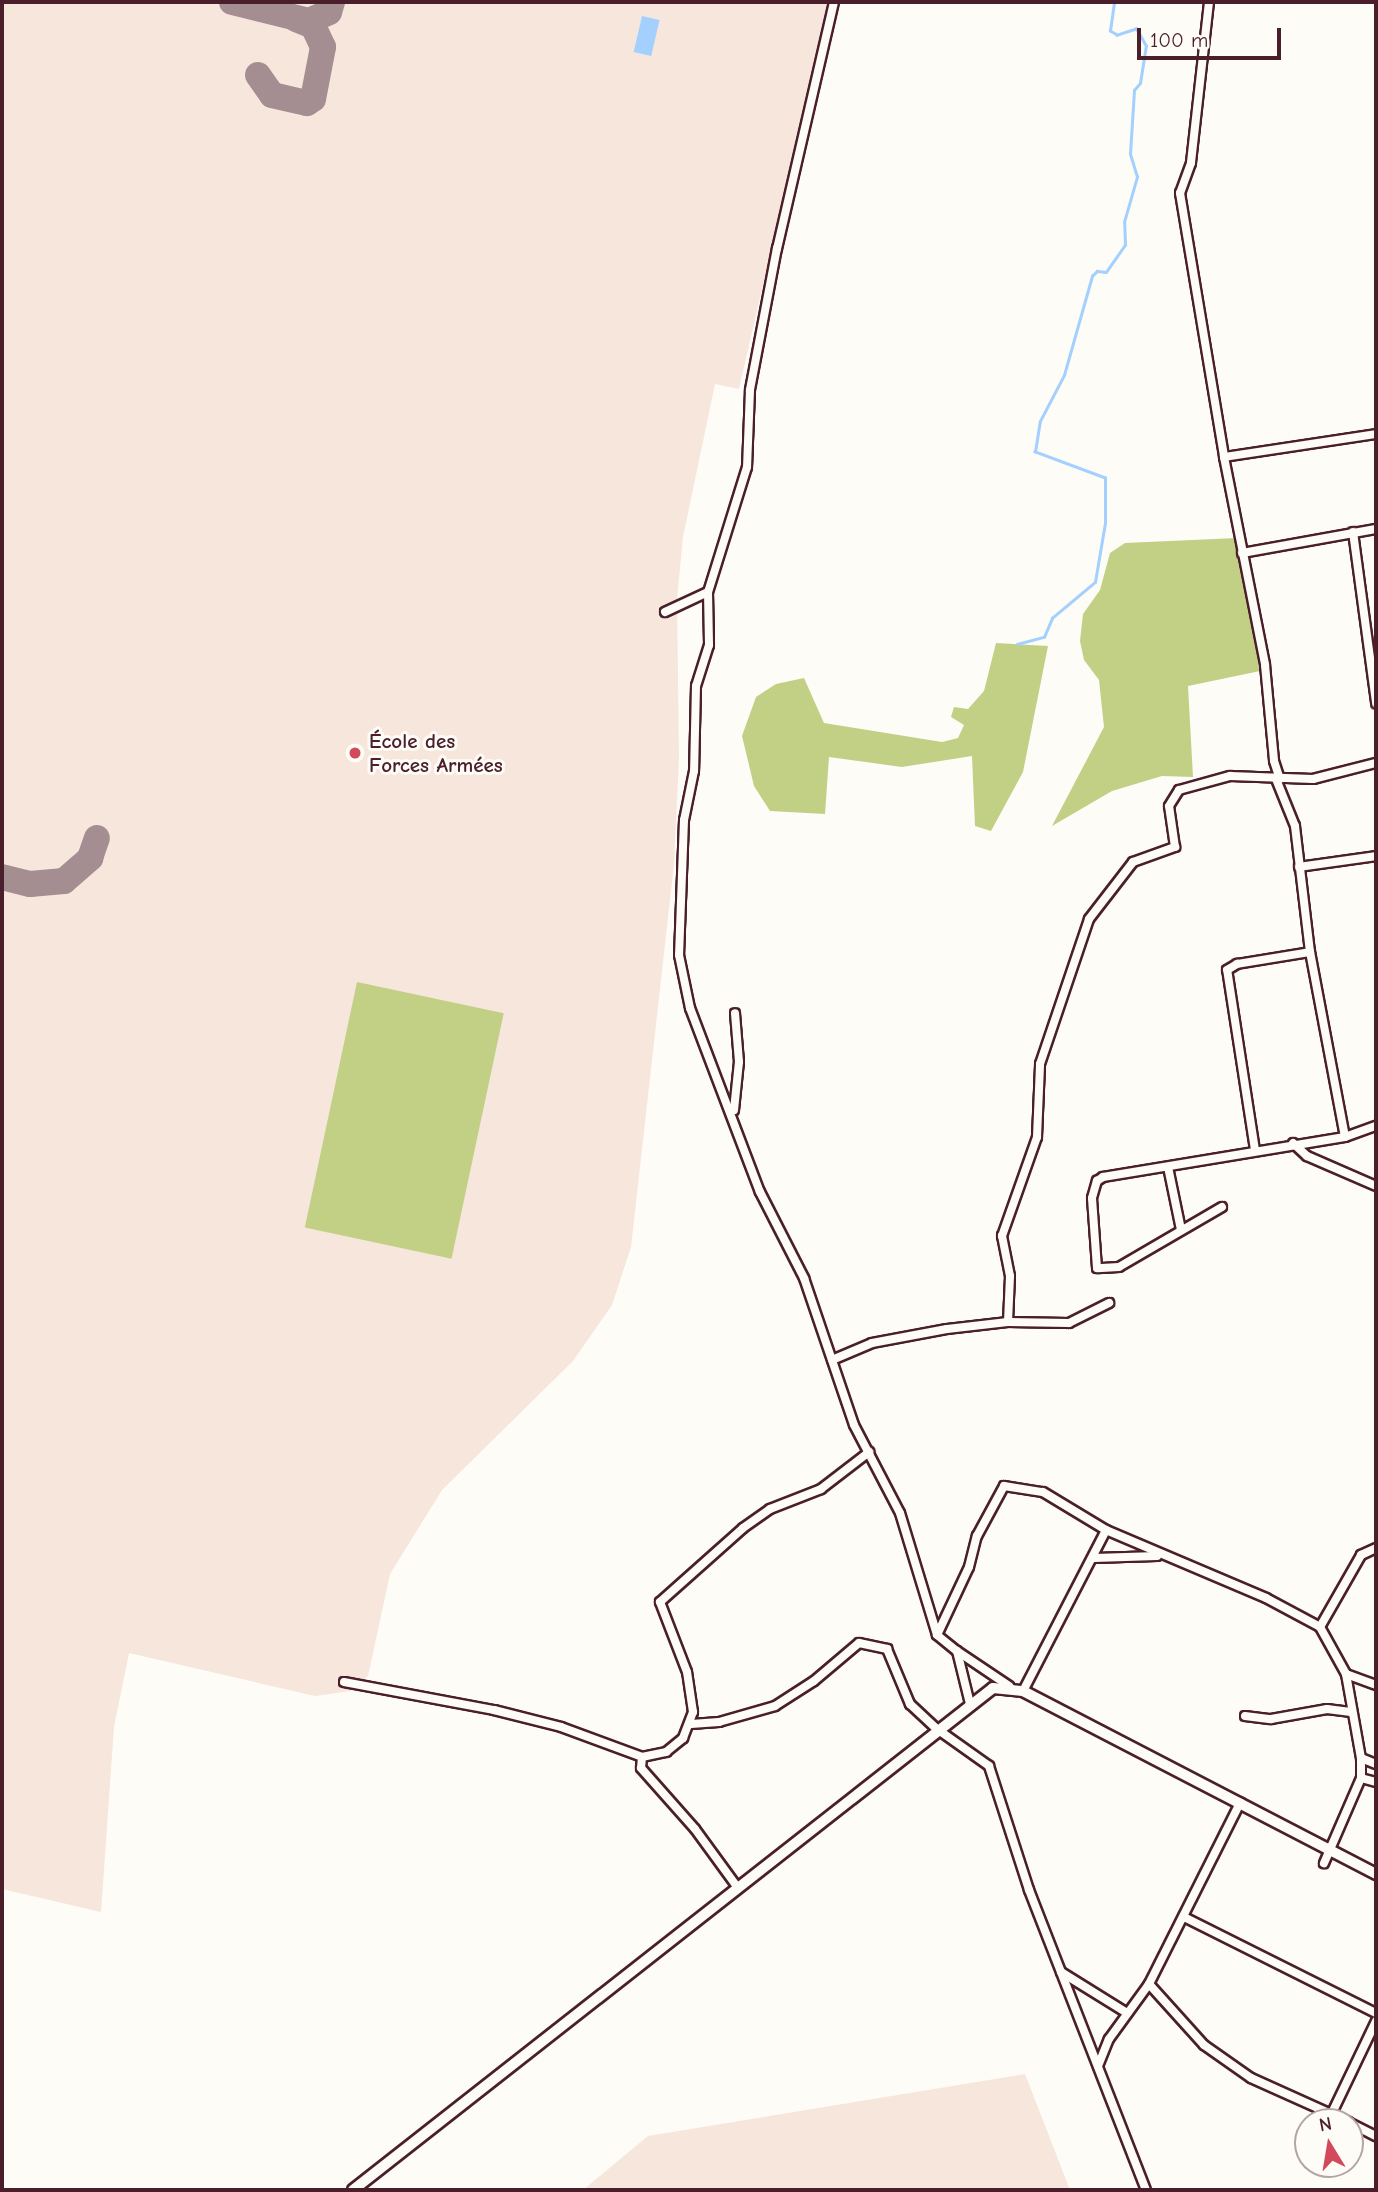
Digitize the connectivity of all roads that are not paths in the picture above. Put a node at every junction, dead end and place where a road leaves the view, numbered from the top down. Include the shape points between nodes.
1 (834, 2) edge
2 (1209, 2) edge
3 (1376, 433) edge
4 (1224, 457) junction
5 (1376, 529) edge
6 (1353, 532) junction
7 (1242, 553) junction
8 (708, 592) junction
9 (666, 612) dead end
10 (1376, 703) edge
11 (1376, 763) edge
12 (1278, 779) junction
13 (1376, 856) edge
14 (1299, 867) junction
15 (1310, 952) junction
16 (735, 1013) dead end
17 (733, 1112) junction
18 (1376, 1126) edge
19 (1345, 1137) junction
20 (1293, 1143) junction
21 (1255, 1150) junction
22 (1168, 1167) junction
23 (1376, 1186) edge
24 (1222, 1207) dead end
25 (1181, 1230) junction
26 (1109, 1303) dead end
27 (1008, 1322) junction
28 (832, 1360) junction
29 (869, 1452) junction
30 (1105, 1530) junction
31 (1376, 1548) edge
32 (1164, 1556) junction
33 (1094, 1558) junction
34 (1320, 1627) junction
35 (937, 1635) junction
36 (957, 1651) junction
37 (1346, 1674) junction
38 (344, 1682) dead end
39 (1376, 1685) edge
40 (1009, 1686) junction
41 (1023, 1690) junction
42 (970, 1704) junction
43 (1351, 1712) junction
44 (1245, 1716) dead end
45 (691, 1724) junction
46 (937, 1730) junction
47 (642, 1758) junction
48 (1361, 1758) junction
49 (1376, 1764) edge
50 (1361, 1779) junction
51 (1376, 1782) edge
52 (1240, 1803) junction
53 (1328, 1851) junction
54 (1324, 1863) dead end
55 (1376, 1874) edge
56 (738, 1888) junction
57 (1184, 1917) junction
58 (1061, 1972) junction
59 (1149, 1984) junction
60 (1127, 2013) junction
61 (1376, 2013) edge
62 (1376, 2021) edge
63 (1098, 2066) junction
64 (1320, 2108) edge
65 (1334, 2108) edge
66 (353, 2190) edge
67 (1146, 2190) edge

1 - 8 street via 757,351 750,390 747,467
2 - 4 street via 1191,163 1180,193
3 - 4 street
4 - 7 street
5 - 6 street
6 - 7 street
6 - 10 street
7 - 12 street via 1265,665
8 - 9 street
8 - 17 street via 709,645 696,686 694,771 684,820 679,955 690,1008
11 - 12 street via 1313,779
12 - 14 street via 1295,827
12 - 27 street via 1230,776 1179,790 1169,806 1175,847 1133,862 1089,919 1040,1064 1037,1137 1002,1236 1010,1276
13 - 14 street
14 - 15 street
15 - 19 street
15 - 21 street via 1237,964 1227,970
16 - 17 street via 739,1062
17 - 28 street via 760,1192 804,1278
18 - 19 street
19 - 20 street
20 - 21 street
20 - 23 street via 1307,1156
21 - 22 street
22 - 25 street
22 - 25 street via 1097,1181 1092,1198 1097,1268 1119,1267
24 - 25 street
26 - 27 street via 1069,1323
27 - 28 street via 872,1343
28 - 29 street via 853,1426
29 - 35 street via 900,1513
29 - 45 street via 821,1489 770,1509 743,1528 660,1602 687,1672
30 - 32 street
30 - 33 street
30 - 35 street via 1043,1492 1004,1486 977,1536 967,1574
31 - 34 street via 1361,1555
32 - 33 street
32 - 34 street via 1266,1598
33 - 41 street
34 - 37 street
35 - 36 street
36 - 40 street
36 - 42 street
37 - 39 street
37 - 43 street
38 - 47 street via 561,1727
40 - 41 street
40 - 42 street via 993,1688
41 - 52 street
42 - 46 street
43 - 44 street via 1327,1709 1271,1719
43 - 48 street
45 - 46 street via 719,1722 775,1706 814,1681 846,1651 870,1643 887,1649 903,1693
45 - 47 street via 666,1752
46 - 56 street
46 - 58 street via 989,1766
47 - 56 street via 640,1768 695,1829
48 - 49 street
48 - 50 street
50 - 51 street
50 - 53 street
52 - 53 street
52 - 57 street
53 - 54 street
53 - 55 street
56 - 66 street
57 - 59 street
57 - 61 street
58 - 60 street
58 - 63 street
59 - 60 street
59 - 64 street via 1204,2045 1251,2078
60 - 63 street
62 - 65 street
63 - 67 street

